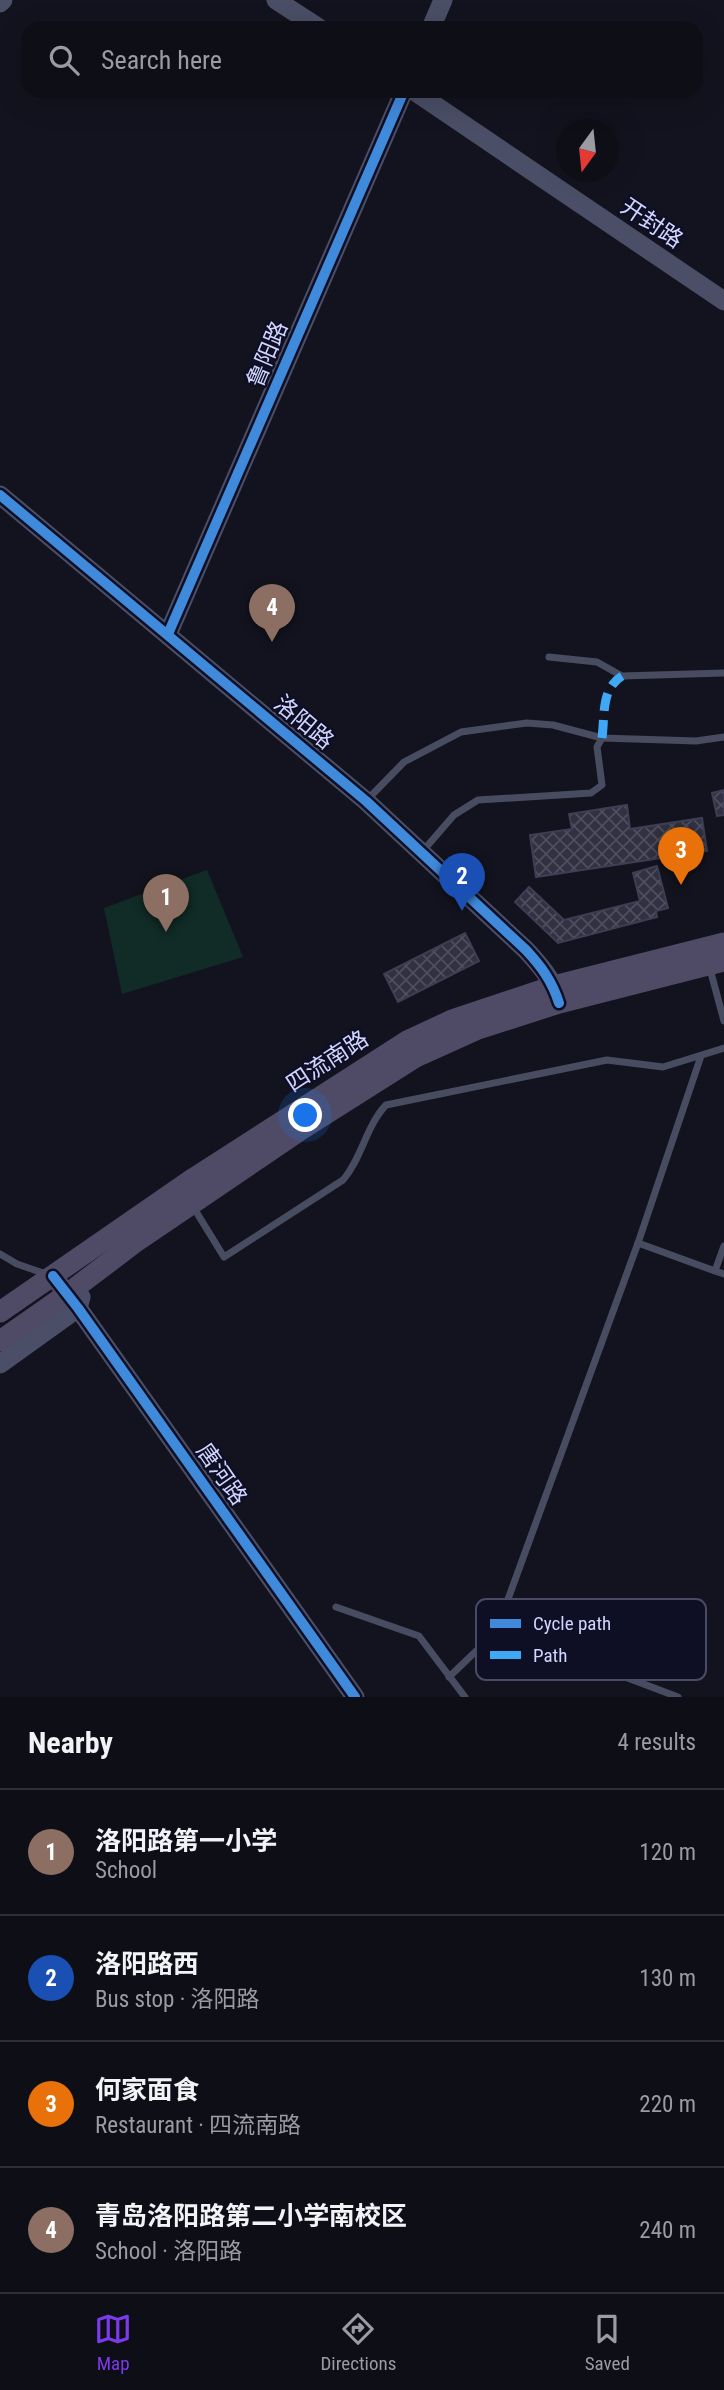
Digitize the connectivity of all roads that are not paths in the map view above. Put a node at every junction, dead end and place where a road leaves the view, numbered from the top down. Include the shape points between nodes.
1 (276, 0) edge
2 (443, 0) edge
3 (308, 21) edge
4 (434, 21) edge
5 (401, 98) edge
6 (424, 98) edge
7 (724, 301) edge
8 (0, 495) edge
9 (169, 634) junction
10 (550, 657) dead end
11 (724, 673) edge
12 (724, 737) edge
13 (603, 738) junction
14 (366, 801) junction
15 (421, 853) junction
16 (716, 954) edge
17 (556, 994) junction
18 (724, 1021) edge
19 (724, 1048) edge
20 (701, 1056) junction
21 (192, 1205) junction
22 (638, 1243) junction
23 (724, 1245) edge
24 (0, 1254) edge
25 (715, 1271) junction
26 (724, 1274) edge
27 (53, 1276) junction
28 (72, 1301) junction
29 (0, 1312) edge
30 (0, 1340) edge
31 (0, 1364) edge
32 (508, 1599) edge
33 (337, 1607) dead end
34 (476, 1651) edge
35 (449, 1677) junction
36 (633, 1680) edge
37 (355, 1697) edge
38 (465, 1697) edge
39 (678, 1697) edge

1 - 3 street
2 - 4 street
5 - 9 street, 鲁阳路
6 - 7 street, 开封路
8 - 9 street, 洛阳路
9 - 14 street, 洛阳路
10 - 11 lane via 597,662 622,676
12 - 13 lane via 696,741
13 - 14 lane via 527,723 461,732 404,762
13 - 15 lane via 597,747 602,785 591,793 478,800 454,815
14 - 15 street, 洛阳路
15 - 17 street, 洛阳路 via 526,950
16 - 17 main road, 四流南路
16 - 18 lane
17 - 21 main road, 四流南路 via 416,1058
17 - 27 main road, 四流南路 via 452,1020 407,1041 112,1232
19 - 20 lane
20 - 21 lane via 663,1067 607,1060 387,1105 343,1180 224,1257
20 - 22 lane
21 - 28 main road, 四流南路 via 88,1276
22 - 25 lane
22 - 32 lane
23 - 25 lane
24 - 27 lane
25 - 26 lane
27 - 28 street, 唐河路
27 - 29 main road, 四流南路
28 - 30 main road, 四流南路
28 - 31 street, 四流南路
28 - 37 street, 唐河路
33 - 35 lane via 419,1636
34 - 35 lane
35 - 38 lane
36 - 39 lane

